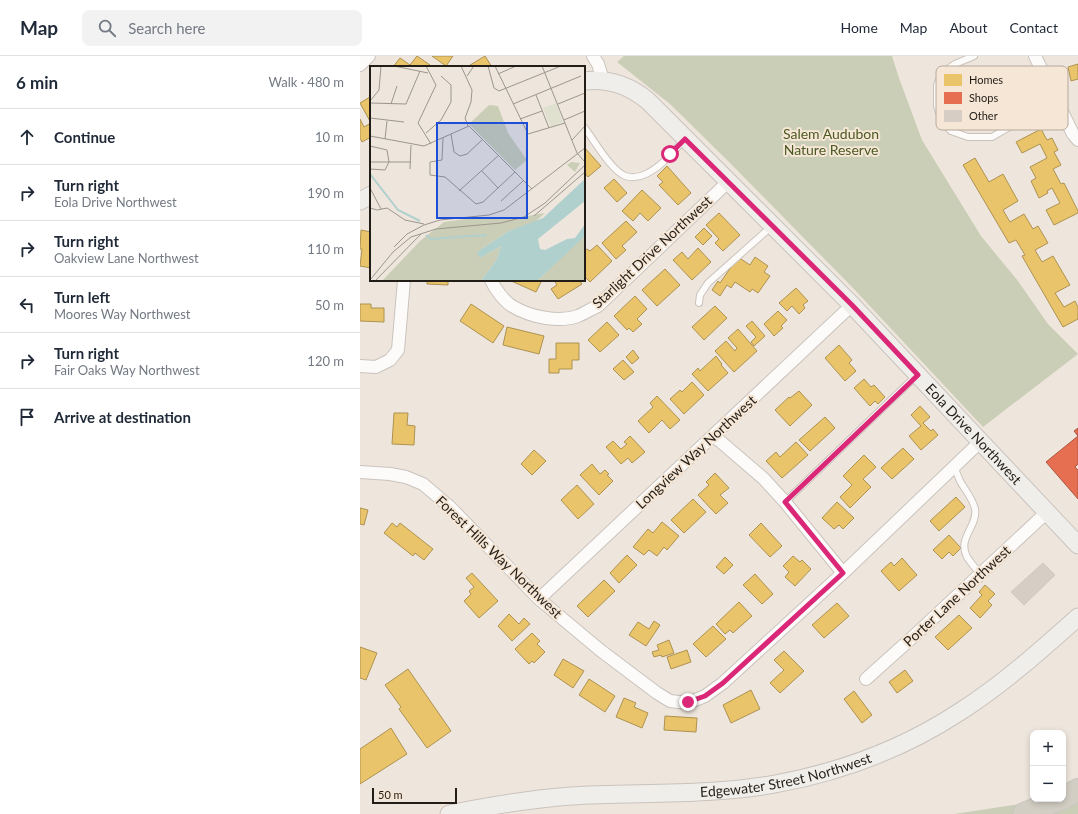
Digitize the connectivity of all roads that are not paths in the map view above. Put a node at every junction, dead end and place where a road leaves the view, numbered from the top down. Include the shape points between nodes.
1 (369, 56) edge
2 (594, 56) edge
3 (974, 56) edge
4 (1035, 56) edge
5 (360, 65) edge
6 (952, 66) edge
7 (1040, 66) edge
8 (603, 80) junction
9 (585, 81) edge
10 (1068, 124) edge
11 (585, 128) edge
12 (950, 130) edge
13 (1004, 130) edge
14 (685, 139) junction
15 (1078, 140) edge
16 (729, 181) junction
17 (370, 196) edge
18 (360, 201) edge
19 (773, 225) junction
20 (404, 281) edge
21 (491, 281) edge
22 (699, 302) dead end
23 (852, 305) junction
24 (360, 366) edge
25 (918, 375) junction
26 (714, 436) junction
27 (981, 442) junction
28 (954, 466) junction
29 (360, 472) edge
30 (785, 502) junction
31 (1047, 512) junction
32 (1078, 545) edge
33 (843, 573) junction
34 (980, 574) junction
35 (539, 599) junction
36 (1078, 617) edge
37 (866, 679) dead end
38 (1078, 790) edge
39 (1066, 796) edge
40 (1053, 802) edge
41 (449, 814) edge
42 (1024, 814) edge

1 - 5 street
2 - 8 street
3 - 6 lane
4 - 7 street
8 - 9 main road, Eola Drive Northwest
8 - 14 main road, Eola Drive Northwest via 622,84 639,94
10 - 15 street
11 - 14 lane via 617,170 625,176 633,177 646,174 655,168
12 - 13 lane via 968,137 992,137
14 - 16 main road, Eola Drive Northwest
16 - 19 main road, Eola Drive Northwest
16 - 21 street, Starlight Drive Northwest via 598,306 578,316 547,318 525,312 511,306
17 - 18 main road
19 - 22 lane via 708,283 700,295
19 - 23 main road, Eola Drive Northwest
20 - 24 street via 398,350 390,360 376,367
23 - 25 main road, Eola Drive Northwest
23 - 26 street, Longview Way Northwest
25 - 27 main road, Eola Drive Northwest
25 - 30 lane
26 - 30 street via 760,475
26 - 35 street, Longview Way Northwest
27 - 28 street
27 - 31 main road, Eola Drive Northwest
28 - 33 street
28 - 34 lane via 975,510 974,521 965,536 965,544 966,555
29 - 35 street, Forest Hills Way Northwest via 406,477 423,484 450,507
30 - 33 street
31 - 32 main road, Eola Drive Northwest
31 - 34 street, Porter Lane Northwest
33 - 35 street, Forest Hills Way Northwest via 723,683 705,696 688,702 670,701 656,693
34 - 37 street, Porter Lane Northwest
36 - 41 main road, Edgewater Street Northwest via 1027,661 962,711 895,748 843,767 806,778 749,788 545,798
38 - 39 highway
40 - 42 highway

